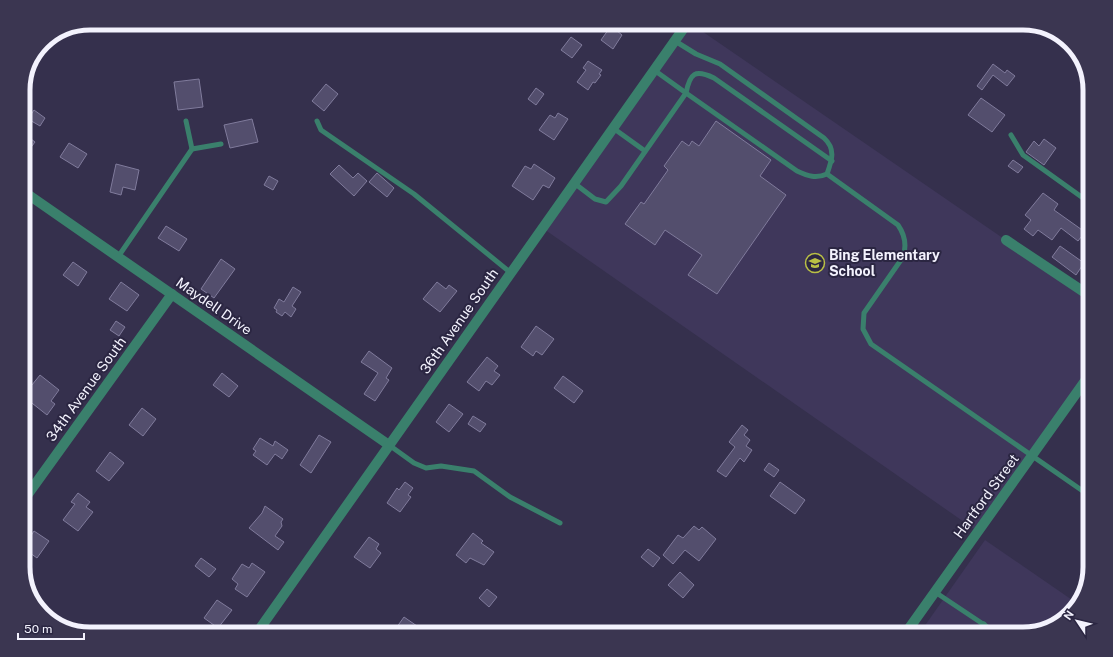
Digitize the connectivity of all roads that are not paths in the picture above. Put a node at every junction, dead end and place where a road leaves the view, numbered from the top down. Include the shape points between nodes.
1 (683, 30) edge
2 (675, 41) junction
3 (654, 70) junction
4 (686, 93) junction
5 (186, 121) dead end
6 (317, 121) dead end
7 (613, 128) junction
8 (1011, 136) dead end
9 (221, 144) dead end
10 (192, 149) junction
11 (646, 151) junction
12 (832, 161) junction
13 (827, 174) junction
14 (574, 183) junction
15 (30, 196) edge
16 (1083, 199) edge
17 (1006, 240) dead end
18 (118, 257) junction
19 (510, 273) junction
20 (1083, 291) edge
21 (172, 294) junction
22 (1083, 384) edge
23 (389, 444) junction
24 (1032, 456) junction
25 (30, 491) edge
26 (1083, 491) edge
27 (560, 523) dead end
28 (935, 592) junction
29 (984, 624) junction
30 (261, 627) edge
31 (910, 627) edge
32 (982, 627) edge
33 (988, 627) edge

1 - 2 street, 36th Avenue South
2 - 3 street, 36th Avenue South
2 - 12 lane via 696,54 720,64 824,138 833,151
3 - 4 lane
3 - 7 street, 36th Avenue South
4 - 11 lane
4 - 12 lane via 691,79 696,73 702,72
4 - 13 lane via 798,171 818,178
5 - 10 lane
6 - 19 lane via 321,130 414,194
7 - 11 lane
7 - 14 street, 36th Avenue South
8 - 16 lane via 1023,155
9 - 10 lane
10 - 18 lane
11 - 14 lane via 606,202 595,199
12 - 13 lane
13 - 24 lane via 898,225 905,240 902,257 864,313 863,329 866,337 880,350
14 - 19 street, 36th Avenue South
15 - 18 street, Maydell Drive
17 - 20 street
18 - 21 street, Maydell Drive
19 - 23 street, 36th Avenue South
21 - 23 street, Maydell Drive
21 - 25 street, 34th Avenue South
22 - 24 street, Hartford Street
23 - 27 lane via 414,463 426,468 441,466 474,471 510,497
23 - 30 street, 36th Avenue South
24 - 26 lane
24 - 28 street, Hartford Street
28 - 29 lane
28 - 31 street, Hartford Street
29 - 32 lane
29 - 33 lane

